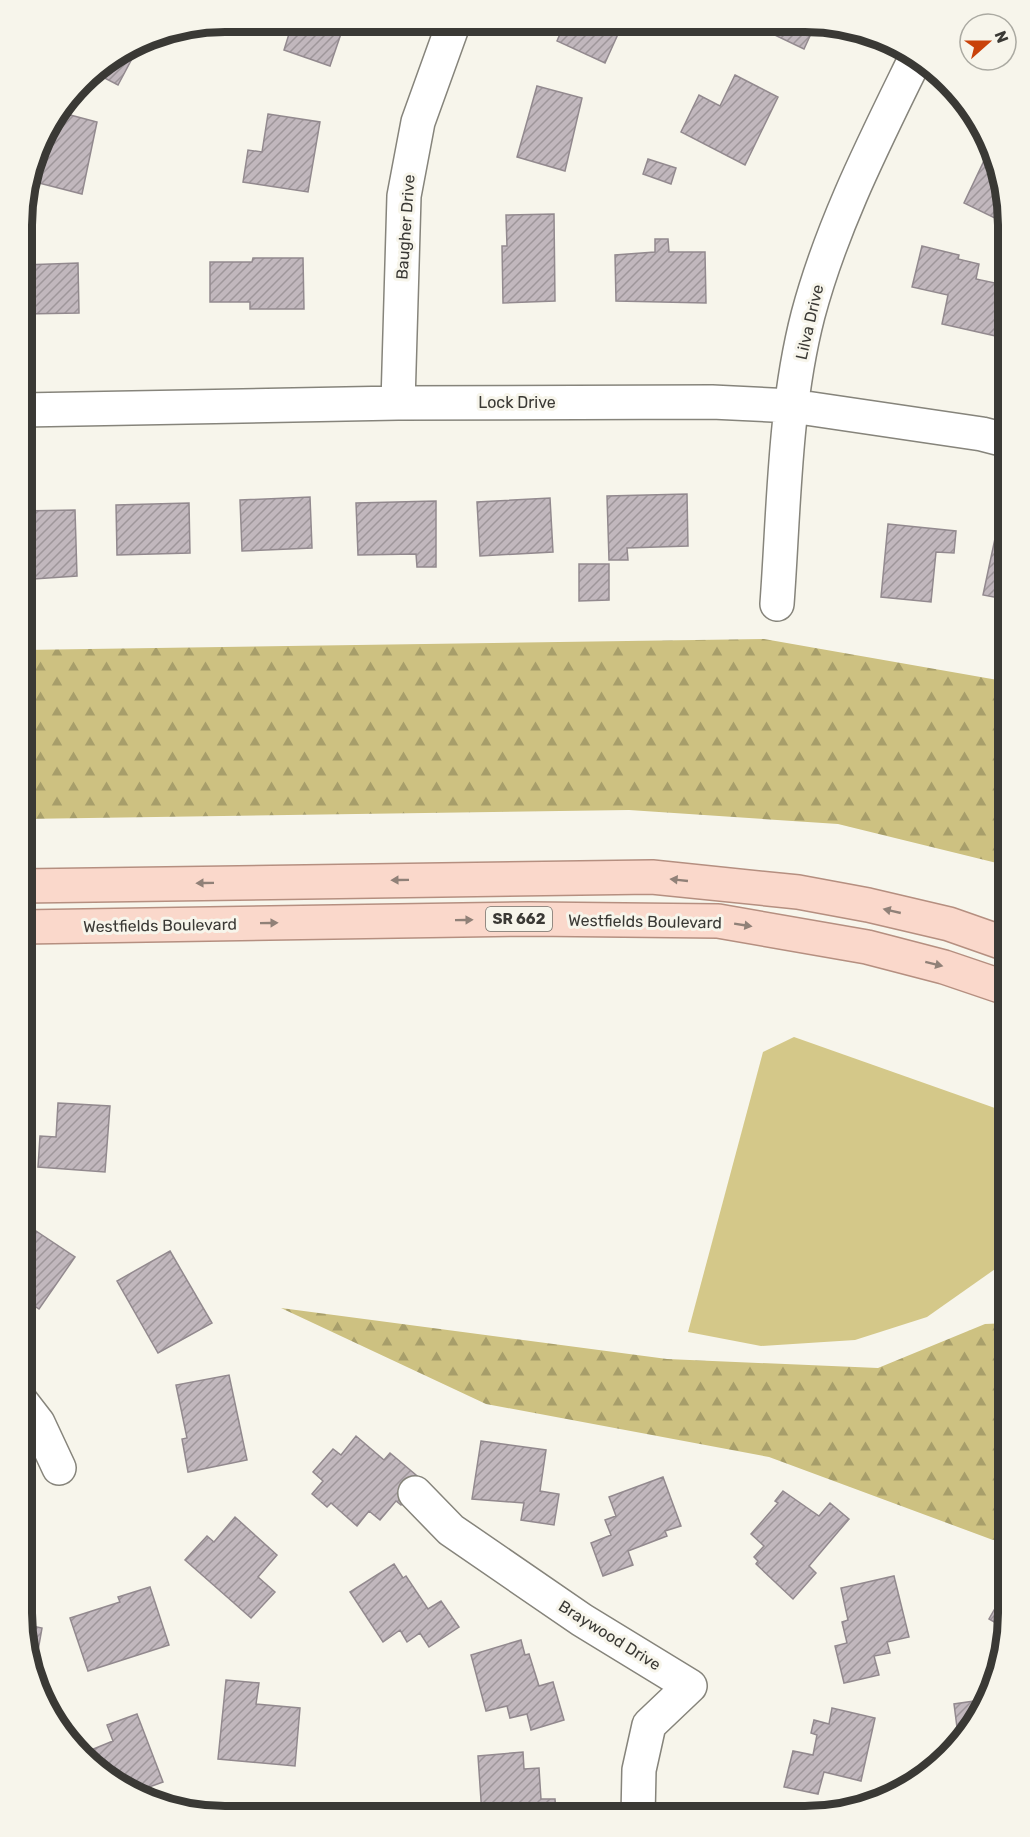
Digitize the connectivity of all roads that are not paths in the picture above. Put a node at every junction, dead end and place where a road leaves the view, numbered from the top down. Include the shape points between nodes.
1 (450, 32) edge
2 (913, 64) edge
3 (398, 403) junction
4 (792, 406) junction
5 (32, 410) edge
6 (999, 438) edge
7 (777, 604) dead end
8 (32, 886) edge
9 (32, 927) edge
10 (998, 941) edge
11 (998, 985) edge
12 (32, 1415) edge
13 (59, 1468) dead end
14 (415, 1492) dead end
15 (638, 1806) edge

1 - 3 street, Baugher Drive via 418,122 404,196
2 - 4 street, Lilva Drive via 850,192 827,250 808,317
3 - 4 street, Lock Drive via 712,402
3 - 5 street, Lock Drive
4 - 6 street, Lock Drive
4 - 7 street, Lilva Drive
10 -> 8 main road via 949,924 798,892 652,877
9 -> 11 main road, Westfields Boulevard / SR 662 via 530,919 718,921 867,947
12 - 13 street
14 - 15 street, Braywood Drive via 451,1530 582,1620 690,1686 649,1725 639,1770

